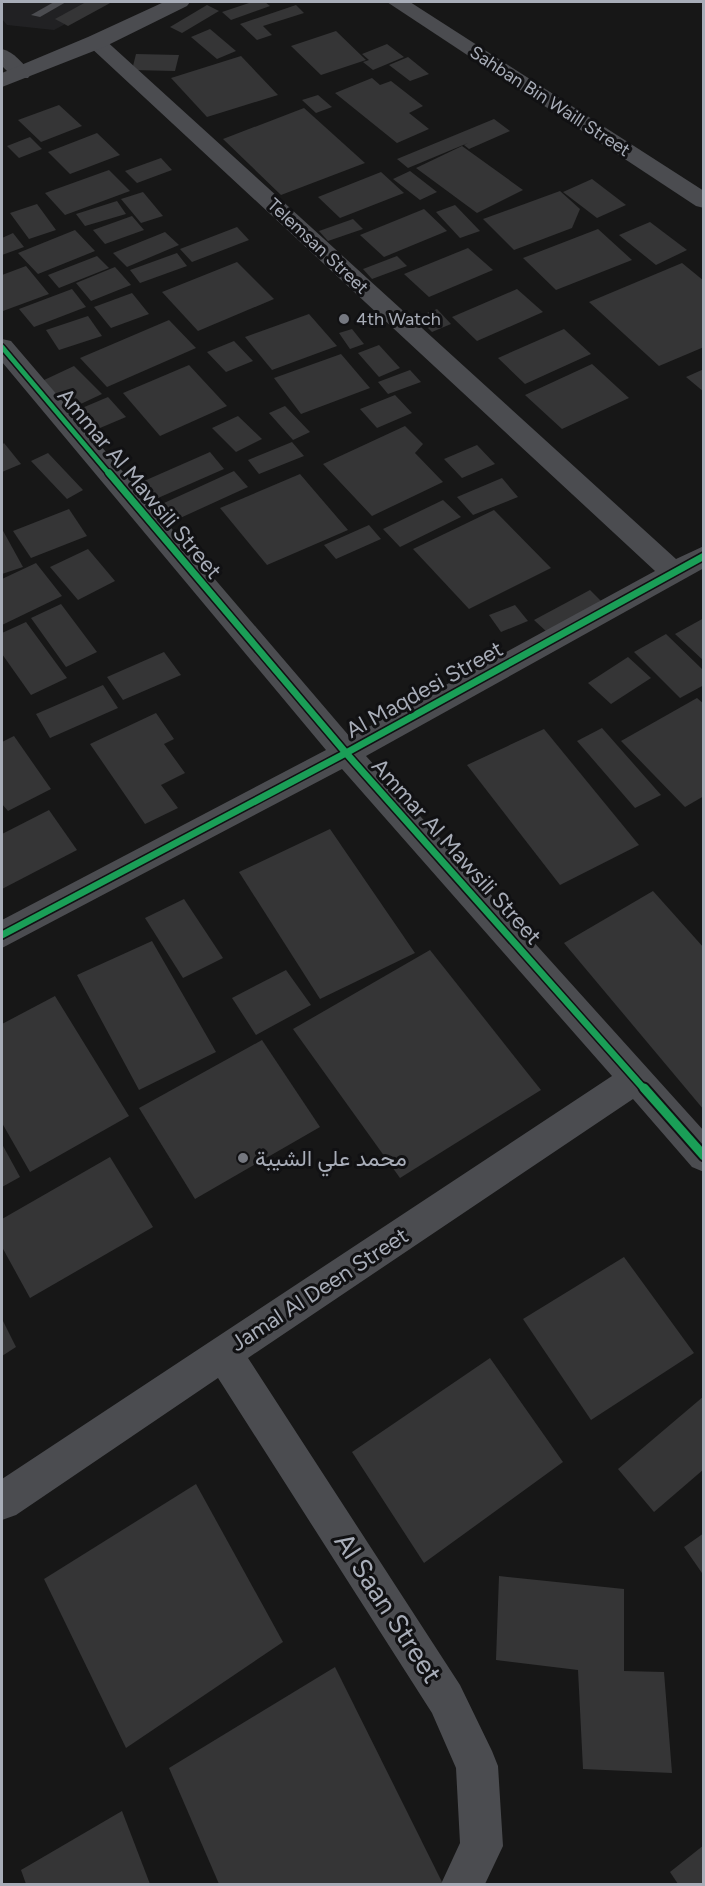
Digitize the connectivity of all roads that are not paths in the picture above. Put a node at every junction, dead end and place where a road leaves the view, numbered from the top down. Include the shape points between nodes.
1 (61, 2) edge
2 (180, 2) edge
3 (398, 2) edge
4 (36, 15) dead end
5 (96, 42) junction
6 (2, 55) edge
7 (11, 78) edge
8 (704, 201) edge
9 (2, 347) edge
10 (704, 556) edge
11 (672, 571) junction
12 (346, 753) junction
13 (2, 935) edge
14 (636, 1078) junction
15 (704, 1156) edge
16 (223, 1352) junction
17 (2, 1501) edge
18 (462, 1884) edge

1 - 4 lane
2 - 5 street
3 - 8 street, Sahban Bin Waill Street
5 - 7 street
5 - 11 street, Telemsan Street
6 - 7 street
9 - 12 street, Ammar Al Mawsili Street
10 - 11 street, Al Maqdesi Street
11 - 12 street, Al Maqdesi Street
12 - 13 street, Al Maqdesi Street
12 - 14 street, Ammar Al Mawsili Street
14 - 15 street, Ammar Al Mawsili Street
14 - 16 street, Jamal Al Deen Street
16 - 17 street, Jamal Al Deen Street
16 - 18 street, Al Saan Street via 446,1699 477,1766 482,1846

